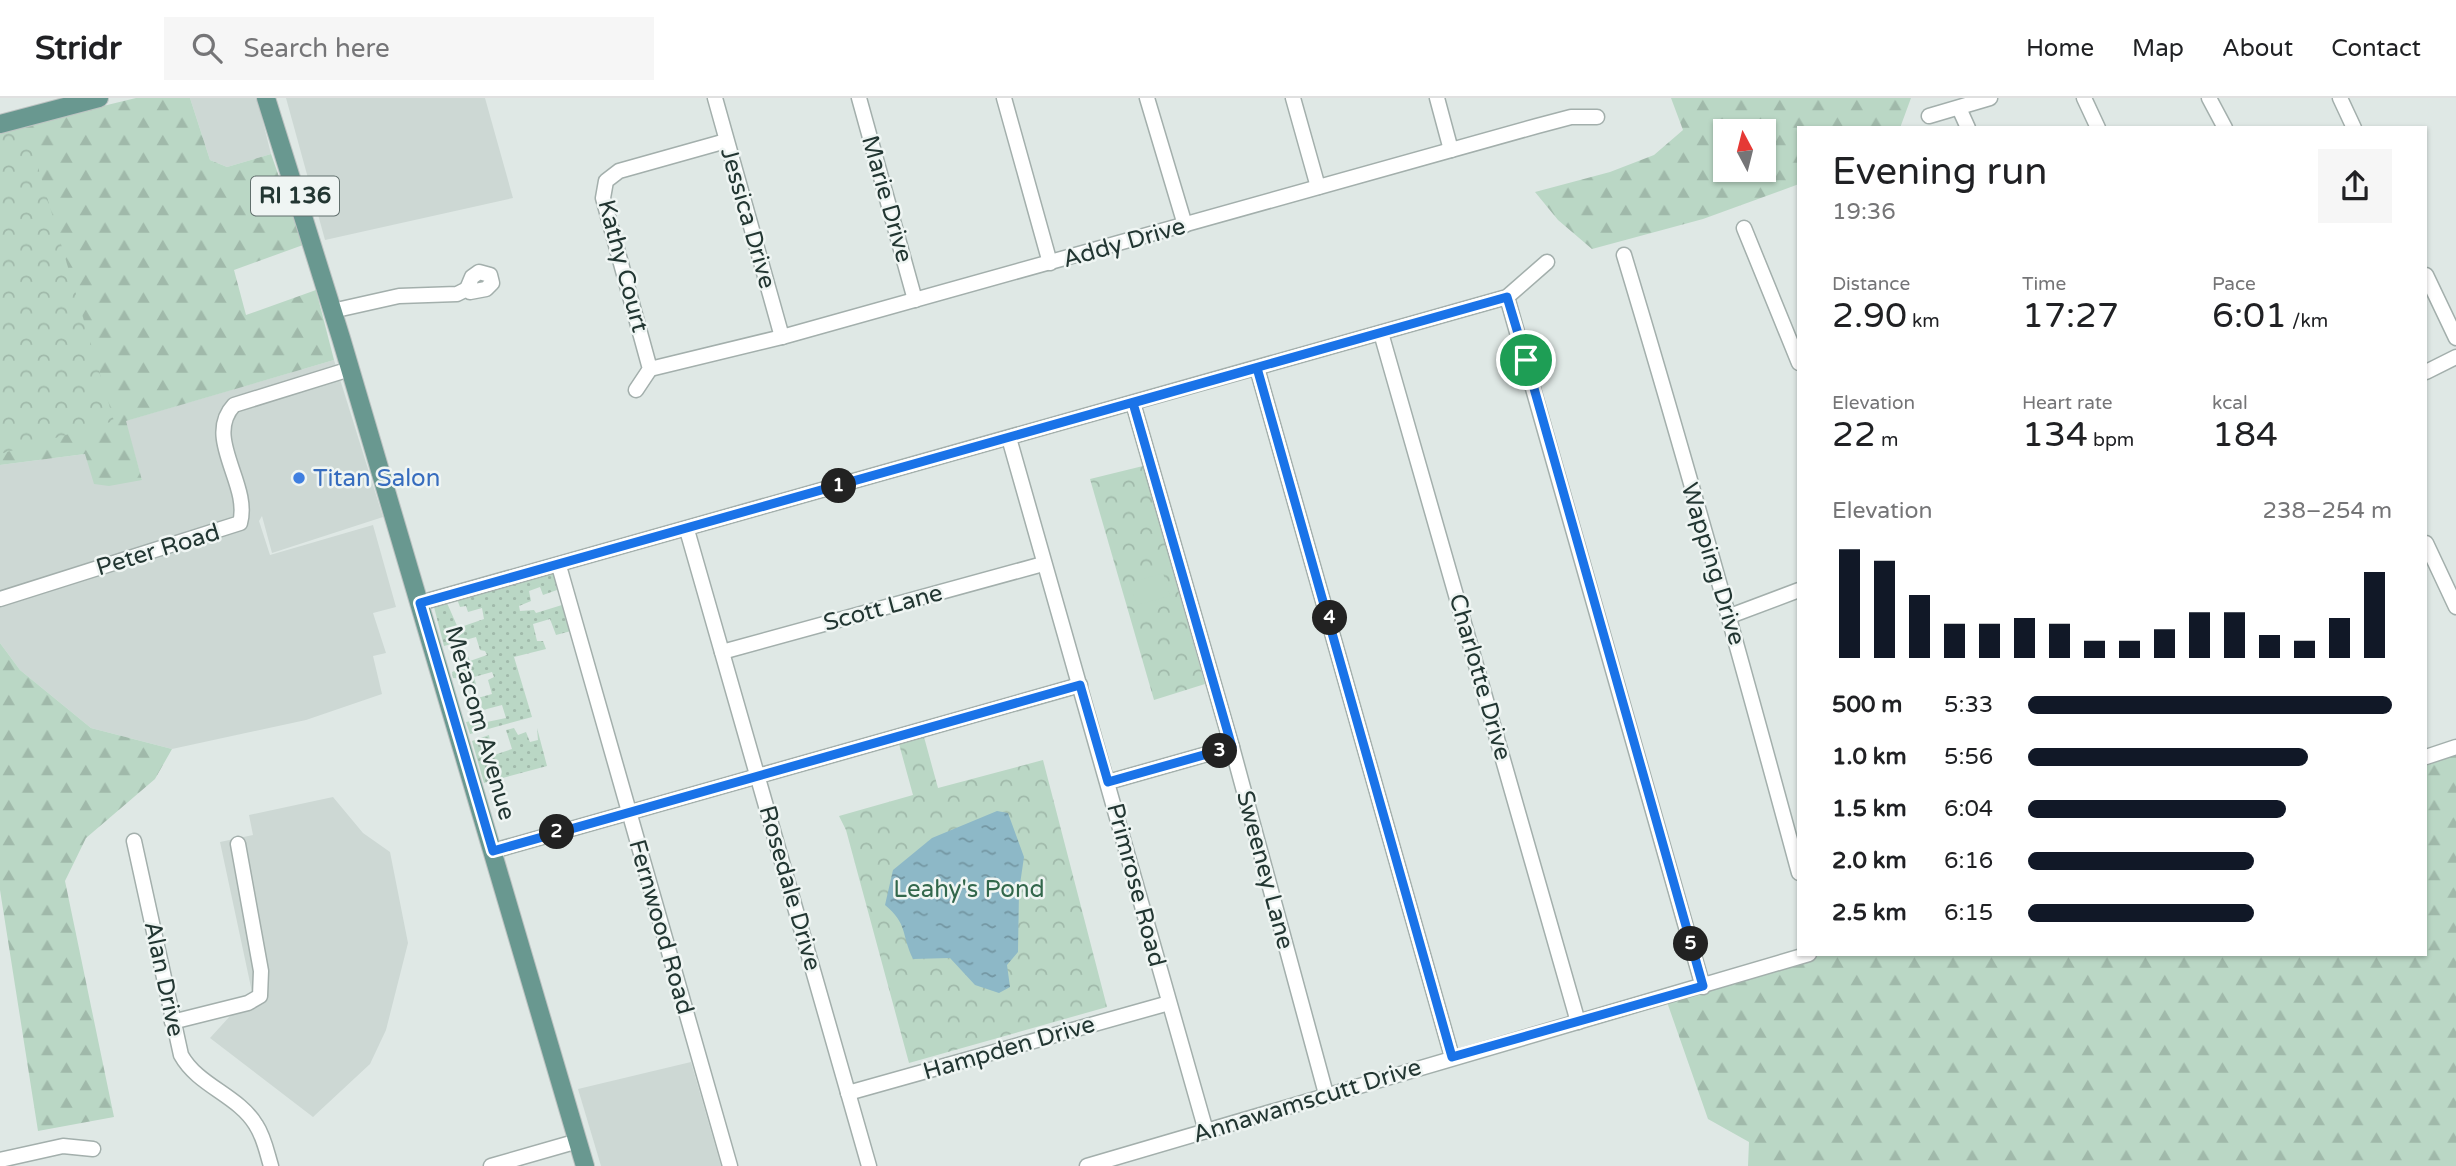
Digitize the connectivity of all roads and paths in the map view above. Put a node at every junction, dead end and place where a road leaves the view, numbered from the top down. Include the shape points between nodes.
1 (99, 98) edge
2 (266, 98) edge
3 (275, 98) edge
4 (715, 98) edge
5 (859, 98) edge
6 (1004, 98) edge
7 (1147, 98) edge
8 (1293, 98) edge
9 (1437, 98) edge
10 (1990, 98) edge
11 (2084, 98) edge
12 (2209, 98) edge
13 (2340, 98) edge
14 (1959, 108) junction
15 (1929, 116) dead end
16 (1597, 117) dead end
17 (0, 124) edge
18 (1967, 126) edge
19 (2097, 126) edge
20 (2224, 126) edge
21 (2353, 126) edge
22 (726, 141) junction
23 (1451, 150) junction
24 (1318, 187) junction
25 (1185, 225) junction
26 (1744, 228) dead end
27 (1624, 256) dead end
28 (1547, 262) dead end
29 (1050, 263) junction
30 (2427, 277) edge
31 (467, 289) dead end
32 (1507, 297) junction
33 (915, 300) junction
34 (329, 302) junction
35 (1381, 333) junction
36 (782, 337) junction
37 (2456, 338) edge
38 (2456, 357) edge
39 (1797, 358) edge
40 (1257, 368) junction
41 (350, 369) junction
42 (650, 369) junction
43 (2427, 372) edge
44 (636, 390) dead end
45 (1133, 403) junction
46 (1009, 438) junction
47 (687, 530) junction
48 (2427, 545) edge
49 (1043, 564) junction
50 (559, 566) junction
51 (1797, 591) edge
52 (0, 599) edge
53 (420, 603) junction
54 (2456, 607) edge
55 (1730, 616) junction
56 (722, 652) junction
57 (1080, 685) junction
58 (1232, 747) junction
59 (2456, 747) edge
60 (2427, 757) edge
61 (758, 776) junction
62 (1108, 782) junction
63 (628, 811) junction
64 (134, 841) dead end
65 (238, 844) dead end
66 (493, 851) junction
67 (1797, 866) edge
68 (1802, 956) edge
69 (1703, 986) junction
70 (1169, 1003) junction
71 (172, 1022) junction
72 (1578, 1022) junction
73 (1452, 1057) junction
74 (848, 1093) junction
75 (1326, 1094) junction
76 (1206, 1131) junction
77 (578, 1142) junction
78 (93, 1149) dead end
79 (0, 1160) edge
80 (271, 1166) edge
81 (491, 1166) edge
82 (585, 1166) edge
83 (730, 1166) edge
84 (869, 1166) edge
85 (1087, 1166) edge

1 - 17 main road
2 - 34 main road, Metacom Avenue / RI 136
3 - 34 main road, Metacom Avenue / RI 136
4 - 22 street, Jessica Drive
5 - 33 street, Marie Drive
6 - 29 street
7 - 25 street
8 - 24 street
9 - 23 street
10 - 14 street
11 - 19 street
12 - 20 street
13 - 21 street
14 - 15 street
14 - 18 street
16 - 23 street, Addy Drive via 1571,117
22 - 36 street, Jessica Drive
22 - 42 street, Kathy Court via 619,171 606,181 603,198
23 - 24 street, Addy Drive
24 - 25 street, Addy Drive
25 - 29 street, Addy Drive
26 - 39 street
27 - 55 street, Wapping Drive
28 - 32 street
29 - 33 street, Addy Drive
30 - 37 street
31 - 34 street via 457,294
32 - 35 street
32 - 69 street
33 - 36 street, Addy Drive
34 - 41 main road, Metacom Avenue / RI 136
35 - 40 street
35 - 72 street, Charlotte Drive
36 - 42 street, Addy Drive
38 - 43 street
40 - 45 street
40 - 73 street
41 - 52 street, Peter Road via 234,405 227,412 223,433 240,497 240,523
41 - 53 main road, Metacom Avenue / RI 136
42 - 44 street
45 - 46 street
45 - 58 street, Sweeney Lane
46 - 47 street
46 - 49 street, Primrose Road
47 - 50 street
47 - 56 street, Rosedale Drive
48 - 54 street
49 - 56 street, Scott Lane
49 - 57 street, Primrose Road
50 - 53 street
50 - 63 street, Fernwood Road
51 - 55 street
53 - 66 main road, Metacom Avenue / RI 136
55 - 67 street, Wapping Drive
56 - 61 street, Rosedale Drive
57 - 61 street
57 - 62 street, Primrose Road
58 - 62 street
58 - 75 street, Sweeney Lane
59 - 60 street
61 - 63 street
61 - 74 street, Rosedale Drive
62 - 70 street, Primrose Road
63 - 66 street
63 - 83 street, Fernwood Road
64 - 71 street, Alan Drive
65 - 71 street via 261,971 260,996
66 - 77 main road, Metacom Avenue / RI 136
68 - 69 street, Annawamscutt Drive
69 - 72 street, Annawamscutt Drive
70 - 74 street, Hampden Drive
70 - 76 street, Primrose Road
71 - 80 street, Alan Drive via 186,1064 247,1113 257,1126
72 - 73 street, Annawamscutt Drive
73 - 75 street, Annawamscutt Drive
74 - 84 street, Rosedale Drive
75 - 76 street, Annawamscutt Drive
76 - 85 street, Annawamscutt Drive
77 - 81 street
77 - 82 main road, Metacom Avenue / RI 136
78 - 79 street via 63,1146

